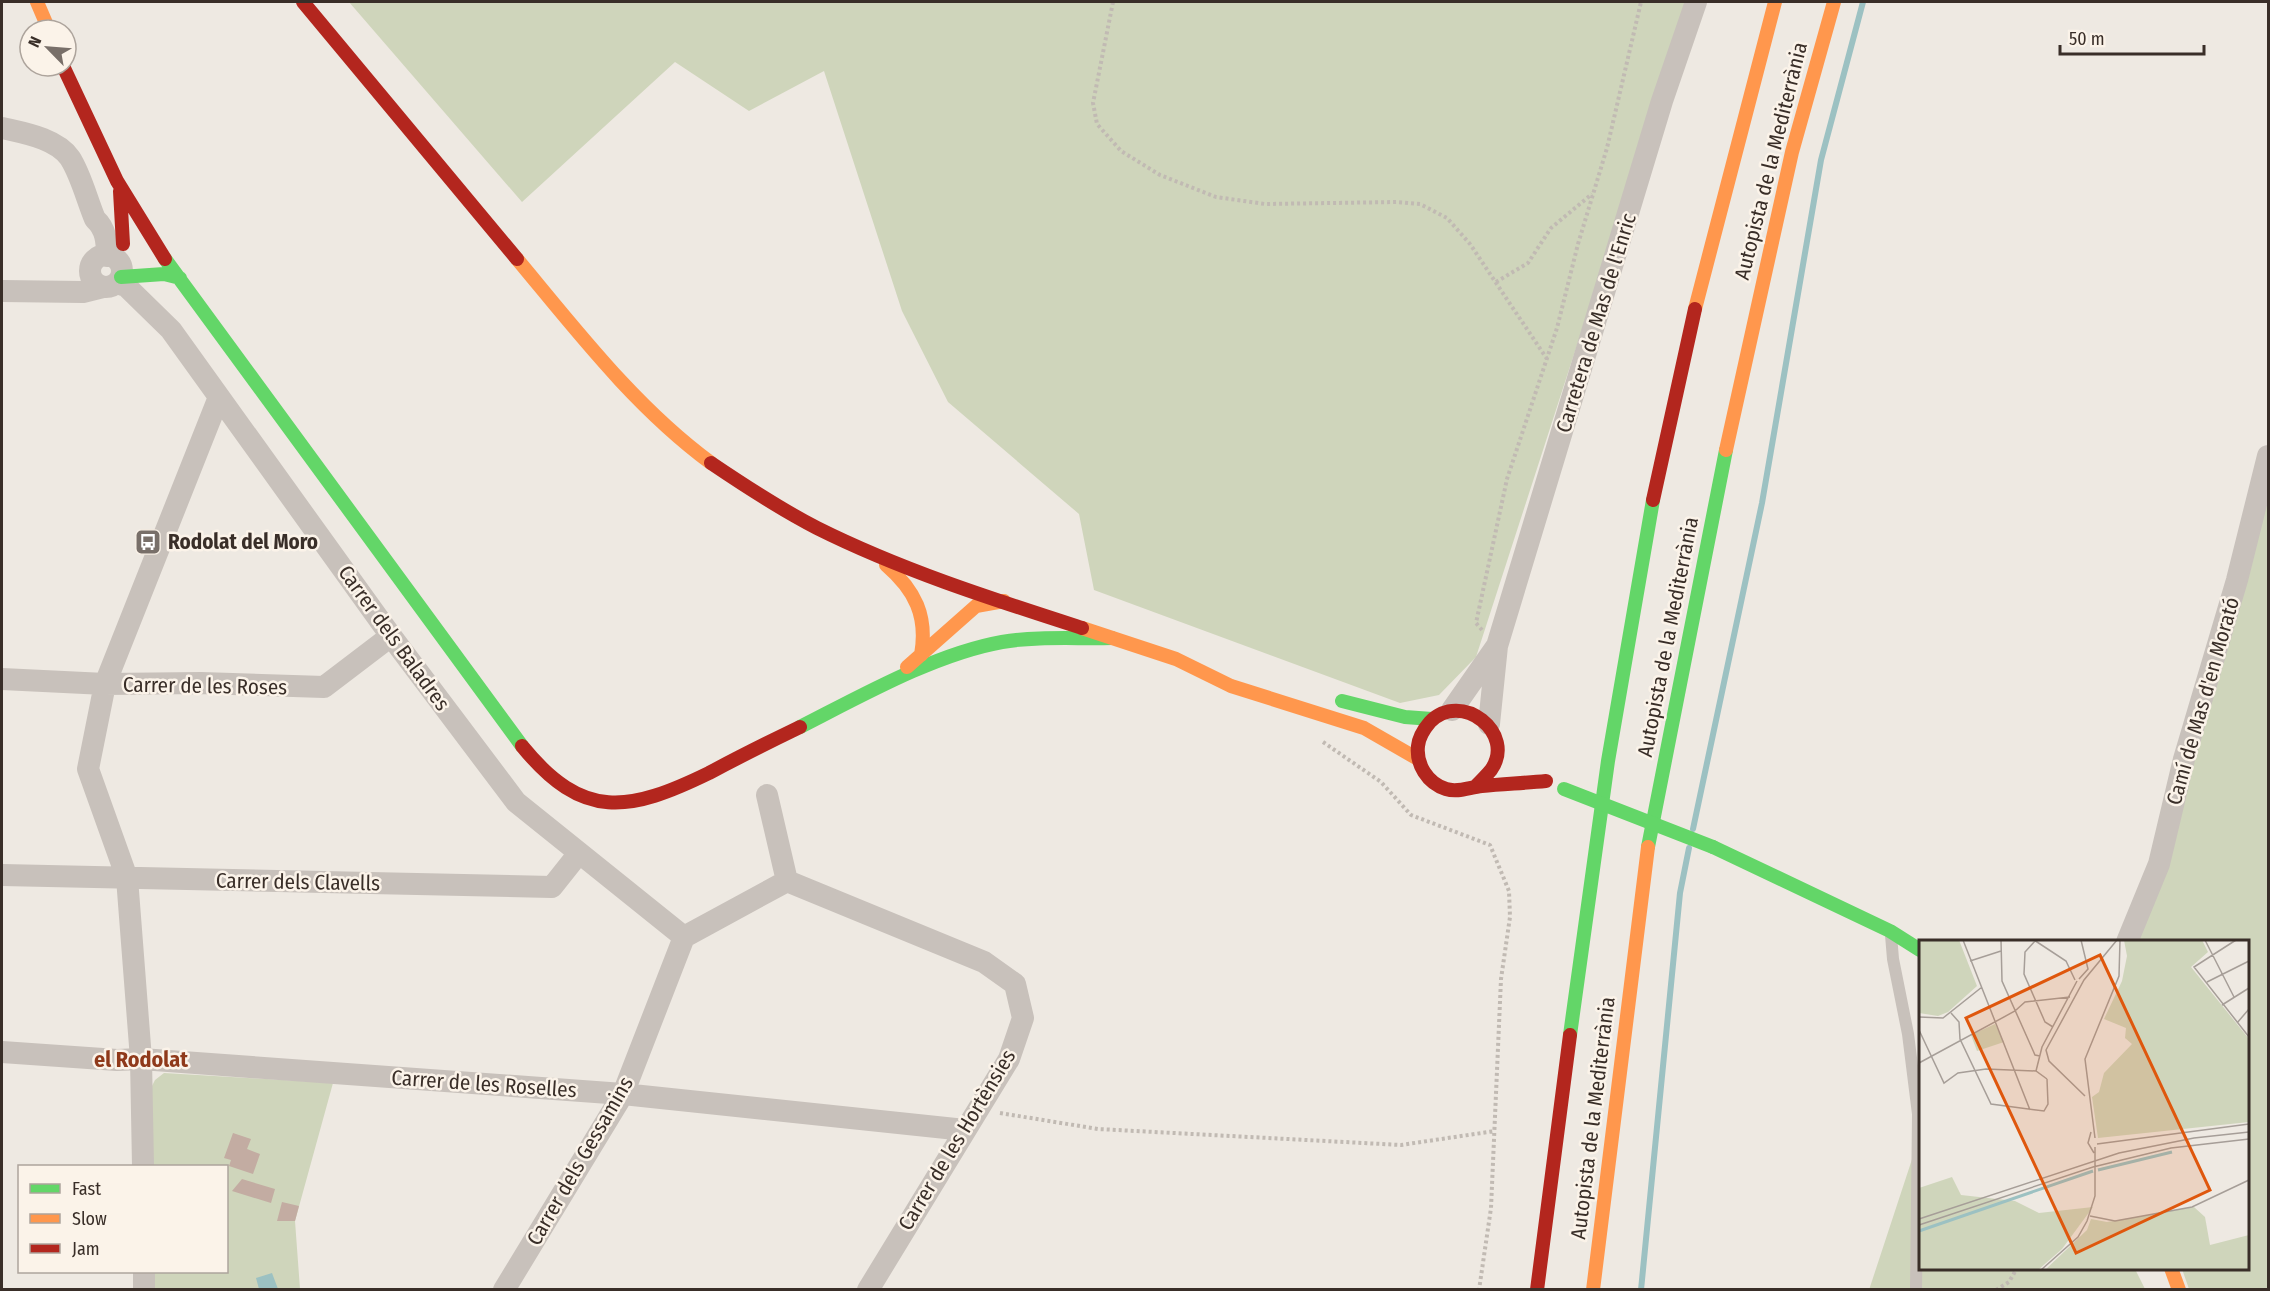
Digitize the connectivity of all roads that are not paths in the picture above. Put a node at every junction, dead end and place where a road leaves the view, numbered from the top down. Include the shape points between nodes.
1 (37, 2) edge
2 (303, 2) edge
3 (1696, 2) edge
4 (1775, 2) edge
5 (1834, 2) edge
6 (44, 18) edge
7 (68, 78) edge
8 (2, 128) edge
9 (120, 187) junction
10 (155, 241) junction
11 (111, 269) junction
12 (180, 278) junction
13 (2, 291) edge
14 (219, 397) junction
15 (2268, 456) edge
16 (873, 556) junction
17 (1004, 601) junction
18 (391, 636) junction
19 (1112, 638) junction
20 (1497, 646) junction
21 (921, 655) junction
22 (1173, 658) junction
23 (1218, 664) dead end
24 (2, 679) edge
25 (105, 684) junction
26 (885, 684) junction
27 (1329, 696) dead end
28 (1442, 714) junction
29 (1489, 724) junction
30 (1498, 746) junction
31 (1513, 758) dead end
32 (1418, 759) junction
33 (1530, 770) dead end
34 (1546, 781) junction
35 (1475, 787) junction
36 (767, 795) dead end
37 (579, 853) junction
38 (2, 875) edge
39 (128, 878) junction
40 (787, 881) junction
41 (1890, 931) junction
42 (684, 937) junction
43 (2128, 940) edge
44 (1919, 949) edge
45 (2, 1052) edge
46 (141, 1059) junction
47 (623, 1094) junction
48 (965, 1130) junction
49 (142, 1165) edge
50 (2171, 1270) edge
51 (144, 1273) edge
52 (144, 1290) edge
53 (504, 1290) edge
54 (868, 1290) edge
55 (1537, 1290) edge
56 (1593, 1290) edge
57 (1916, 1290) edge
58 (2179, 1290) edge

1 - 6 main road
2 - 16 main road via 603,362 663,423 707,460 765,500
3 - 20 street, Carretera de Mas de l'Enric via 1662,101
4 - 55 main road, Autopista de la Mediterrània via 1686,340 1638,584 1599,827
5 - 56 main road, Autopista de la Mediterrània via 1792,152 1744,360 1649,840
7 - 9 main road
8 - 11 street via 37,137 70,158 106,238
9 - 10 main road
9 - 11 main road
10 - 11 main road
10 - 11 main road
10 - 12 main road
11 - 12 main road
11 - 13 street via 83,292
11 - 14 street, Carrer dels Baladres via 119,298 141,303 171,330
12 - 26 main road via 504,723 536,764 571,792 608,804 648,800
14 - 18 street, Carrer dels Baladres
14 - 25 street
15 - 43 street, Camí de Mas d'en Morató via 2159,864
16 - 17 main road
16 - 21 main road via 904,579 920,602 926,639
17 - 19 main road
17 - 21 main road via 976,606
18 - 25 street, Carrer de les Roses via 324,687
18 - 37 street, Carrer dels Baladres via 516,802
19 - 22 main road
19 - 26 main road via 1003,642 963,653
20 - 28 street
20 - 29 street
21 - 26 main road
22 - 23 main road
22 - 32 main road via 1230,685 1362,727
24 - 25 street, Carrer de les Roses
25 - 39 street via 88,768
27 - 28 main road via 1373,710
28 - 29 main road via 1466,710
28 - 32 main road via 1420,734
29 - 30 main road
30 - 31 main road
30 - 35 main road via 1496,764
32 - 35 main road via 1434,783 1447,789
33 - 34 main road
34 - 35 main road
34 - 41 main road, bridge via 1713,847
36 - 40 street
37 - 39 street, Carrer dels Clavells via 552,887
37 - 42 street, Carrer dels Baladres
38 - 39 street, Carrer dels Clavells
39 - 46 street
40 - 42 street
40 - 48 street, Carrer de les Hortènsies via 984,962 1015,984 1023,1018 1009,1059
41 - 44 main road
41 - 57 lane via 1918,1114
42 - 47 street, Carrer dels Gessamins
45 - 46 street, Carrer de les Roselles
46 - 47 street, Carrer de les Roselles
46 - 49 street
47 - 48 street, Carrer de les Roselles
47 - 53 street, Carrer dels Gessamins
48 - 54 street, Carrer de les Hortènsies
50 - 58 main road
51 - 52 street

